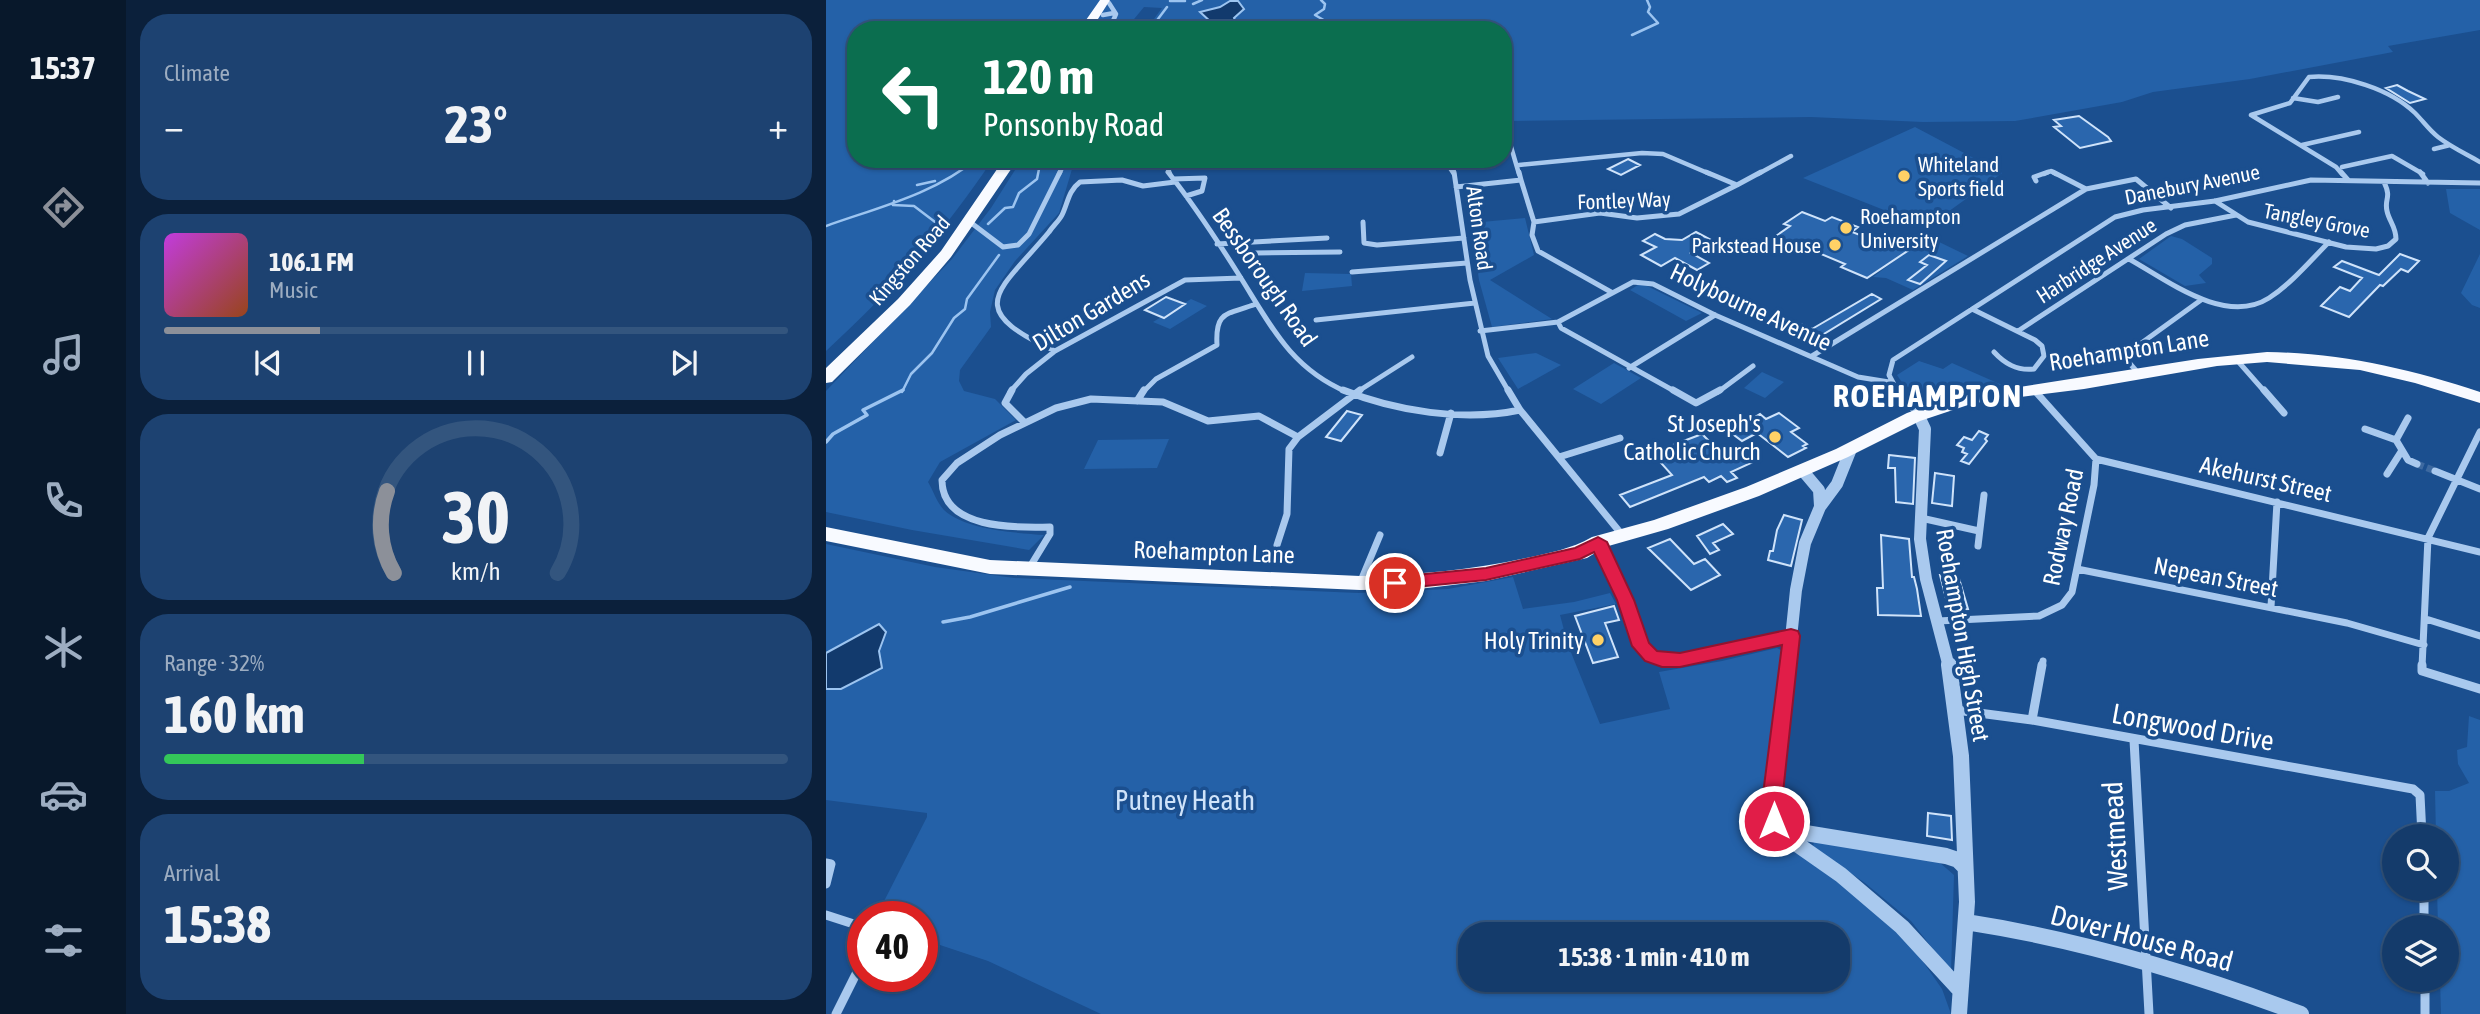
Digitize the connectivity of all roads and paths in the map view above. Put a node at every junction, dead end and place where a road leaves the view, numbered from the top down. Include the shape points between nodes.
1 (1107, 7) edge
2 (1094, 21) edge
3 (2338, 97) dead end
4 (2293, 98) junction
5 (2359, 132) dead end
6 (2449, 145) junction
7 (2301, 146) junction
8 (1512, 147) edge
9 (2434, 149) dead end
10 (1791, 156) dead end
11 (2480, 162) edge
12 (1519, 164) junction
13 (2342, 167) dead end
14 (993, 168) edge
15 (1006, 168) edge
16 (1062, 168) edge
17 (1166, 168) edge
18 (1451, 168) edge
19 (1521, 180) junction
20 (2348, 180) junction
21 (1174, 181) junction
22 (2036, 181) dead end
23 (2384, 183) junction
24 (2428, 183) junction
25 (2480, 183) edge
26 (1737, 185) junction
27 (1456, 187) junction
28 (2086, 189) junction
29 (1186, 196) junction
30 (2215, 201) junction
31 (2171, 208) junction
32 (2236, 215) junction
33 (970, 222) junction
34 (1363, 222) dead end
35 (1534, 222) junction
36 (1327, 238) dead end
37 (1464, 239) junction
38 (1297, 242) junction
39 (2329, 242) junction
40 (1217, 244) junction
41 (1297, 252) junction
42 (1340, 252) dead end
43 (1255, 253) dead end
44 (2129, 259) junction
45 (1467, 263) junction
46 (1352, 272) dead end
47 (1241, 278) junction
48 (1611, 292) junction
49 (2201, 300) junction
50 (1475, 303) junction
51 (1256, 304) junction
52 (1972, 309) junction
53 (1715, 315) junction
54 (1316, 320) dead end
55 (1558, 321) junction
56 (1480, 331) junction
57 (2018, 331) junction
58 (1055, 351) junction
59 (1994, 352) dead end
60 (1812, 356) junction
61 (1412, 357) dead end
62 (2236, 359) junction
63 (826, 360) edge
64 (1753, 366) dead end
65 (1629, 368) junction
66 (2139, 374) junction
67 (826, 379) edge
68 (1889, 382) junction
69 (2035, 391) junction
70 (1354, 394) junction
71 (2480, 398) edge
72 (1137, 401) junction
73 (1520, 410) junction
74 (1451, 413) junction
75 (2284, 413) dead end
76 (1918, 414) junction
77 (2408, 418) dead end
78 (1025, 423) junction
79 (2365, 429) dead end
80 (2480, 432) edge
81 (1298, 437) junction
82 (1620, 438) dead end
83 (2396, 440) junction
84 (1851, 449) junction
85 (2401, 452) junction
86 (1440, 453) dead end
87 (1559, 457) junction
88 (2096, 459) junction
89 (2417, 464) tunnel mouth
90 (1802, 471) junction
91 (2435, 471) tunnel mouth
92 (2387, 474) dead end
93 (2457, 479) junction
94 (2480, 489) edge
95 (1984, 495) dead end
96 (2277, 502) junction
97 (1820, 507) junction
98 (1921, 518) junction
99 (826, 521) edge
100 (1979, 531) junction
101 (826, 534) edge
102 (1380, 535) dead end
103 (1623, 536) junction
104 (2428, 538) junction
105 (1598, 542) junction
106 (1277, 545) dead end
107 (1978, 546) dead end
108 (2480, 552) edge
109 (1032, 565) junction
110 (2077, 569) junction
111 (1362, 578) junction
112 (2272, 607) junction
113 (2426, 619) junction
114 (1938, 621) junction
115 (1791, 636) junction
116 (2480, 636) edge
117 (2424, 645) junction
118 (2043, 661) dead end
119 (2480, 689) edge
120 (1956, 710) junction
121 (2032, 720) junction
122 (2134, 740) junction
123 (2421, 824) edge
124 (1779, 828) junction
125 (826, 863) edge
126 (1964, 866) junction
127 (826, 884) edge
128 (826, 915) edge
129 (847, 922) edge
130 (1966, 922) junction
131 (2145, 962) junction
132 (1960, 990) junction
133 (847, 992) edge
134 (2425, 992) edge
135 (836, 1014) edge
136 (1959, 1014) edge
137 (2148, 1014) edge
138 (2301, 1014) edge
139 (2425, 1014) edge

1 - 2 highway
3 - 4 street via 2318,102
4 - 6 street via 2309,77 2344,79 2404,106
4 - 7 street via 2283,106 2251,115
5 - 7 street
6 - 9 street
6 - 11 street
7 - 20 street
8 - 12 street
10 - 26 street
12 - 19 street
12 - 26 street, Fontley Way via 1664,154
13 - 24 street via 2392,156 2424,174
14 - 63 highway, Kingston Road via 937,248
15 - 33 highway, Kingston Road
16 - 33 street, Alton Road via 1029,234 1018,245 1003,247
17 - 21 street, Bessborough Road
18 - 27 street, Alton Road
19 - 27 street
19 - 35 street
20 - 23 street, Danebury Avenue
20 - 30 street, Danebury Avenue via 2297,181
21 - 29 street, Bessborough Road
21 - 29 street via 1205,178 1202,191
21 - 58 street via 1143,186 1122,180 1074,185 1061,216 1009,273 998,293 997,312 1002,323
22 - 28 street via 2034,177 2051,172
23 - 24 street, Danebury Avenue
23 - 39 street, Tangley Grove via 2390,195 2388,214 2397,227 2394,244 2371,249
24 - 25 street, Danebury Avenue
26 - 35 street, Fontley Way via 1679,214 1637,218 1600,214
27 - 37 street, Alton Road
28 - 31 street via 2136,179
28 - 60 street
29 - 40 street, Bessborough Road
30 - 31 street, Danebury Avenue
30 - 32 street, Tangley Grove
31 - 52 street, Danebury Avenue via 2131,212 2106,221
32 - 39 street, Tangley Grove via 2254,224
32 - 44 street, Harbridge Avenue via 2177,228
33 - 67 highway, Kingston Road via 926,278
34 - 37 street via 1364,243
35 - 48 street via 1532,234 1538,251
36 - 38 street
37 - 45 street, Alton Road
38 - 40 street
38 - 41 street
39 - 49 street via 2259,304
40 - 47 street, Bessborough Road
41 - 42 street
41 - 43 street
44 - 49 street
44 - 57 street, Harbridge Avenue
45 - 46 street
45 - 50 street, Alton Road
47 - 51 street, Bessborough Road
47 - 58 street, Dilton Gardens via 1185,280
48 - 53 street, Holybourne Avenue via 1647,281
48 - 55 street, Holybourne Avenue
49 - 66 street via 2129,352 2125,358
50 - 54 street
50 - 56 street, Alton Road
51 - 70 street, Bessborough Road via 1305,367
51 - 72 street via 1220,318 1213,350 1156,379
52 - 57 street, Harbridge Avenue
52 - 68 street, Danebury Avenue via 1893,360
53 - 60 street, Holybourne Avenue
53 - 65 street
55 - 56 street, Holybourne Avenue
55 - 65 street via 1561,328
56 - 73 street, Alton Road via 1488,356
57 - 59 street, Harbridge Avenue via 2042,346 2044,356 2038,366 2018,369
58 - 78 street, Dilton Gardens via 1007,396 1005,403
60 - 68 street, Holybourne Avenue via 1867,380
61 - 70 street
62 - 66 highway, Roehampton Lane
62 - 71 highway, Roehampton Lane via 2346,362
62 - 75 street
64 - 65 street via 1696,403
66 - 69 highway, Roehampton Lane
68 - 76 street
69 - 76 highway, Roehampton Lane via 1963,401
69 - 88 street, Rodway Road
70 - 74 street, Bessborough Road
70 - 81 street
72 - 78 street via 1074,401
72 - 81 street via 1170,404 1208,421 1259,416
73 - 74 street, Bessborough Road
73 - 87 street, Alton Road
74 - 86 street
76 - 84 highway, Roehampton Lane
76 - 98 street, Roehampton High Street via 1925,429
77 - 83 street
78 - 109 street via 957,463 943,480 942,493 951,508 982,522 1009,528 1050,527
79 - 83 street
80 - 93 street
81 - 106 street via 1289,449 1287,514
82 - 87 street
83 - 85 street
84 - 90 highway, Roehampton Lane
84 - 97 street via 1837,484
85 - 89 street
85 - 92 street
87 - 103 street, Alton Road
88 - 96 street, Akehurst Street
88 - 110 street, Rodway Road
90 - 97 street via 1819,486
90 - 103 highway, Roehampton Lane
91 - 93 street
93 - 94 street
93 - 104 street
95 - 100 street
96 - 104 street, Akehurst Street
96 - 112 street
97 - 115 street via 1805,543
98 - 100 street
98 - 114 street, Roehampton High Street via 1921,552
99 - 109 highway, Roehampton Lane
100 - 107 street
101 - 109 highway, Roehampton Lane via 943,559
102 - 111 street
103 - 105 highway, Roehampton Lane
104 - 108 street, Akehurst Street
104 - 113 street
105 - 111 highway, Roehampton Lane via 1580,553 1486,574 1419,582
105 - 115 street via 1641,646 1651,656 1680,660
109 - 111 highway, Roehampton Lane
110 - 112 street, Nepean Street
110 - 114 street, Rodway Road via 2065,605 2053,613
112 - 117 street, Nepean Street
113 - 116 street
113 - 117 street
114 - 120 street, Roehampton High Street
115 - 124 street via 1772,802
117 - 119 street via 2422,671
118 - 121 street
120 - 121 street, Longwood Drive
120 - 126 street, Roehampton High Street
121 - 122 street, Longwood Drive
122 - 123 street, Longwood Drive via 2413,789 2420,795
122 - 131 street, Westmead
124 - 126 street via 1946,856
124 - 132 street via 1902,927
125 - 127 street via 831,864
126 - 130 street
128 - 129 street
130 - 131 street, Dover House Road
130 - 132 street
131 - 137 street, Westmead
131 - 138 street, Dover House Road
132 - 136 street
133 - 135 street
134 - 139 street

